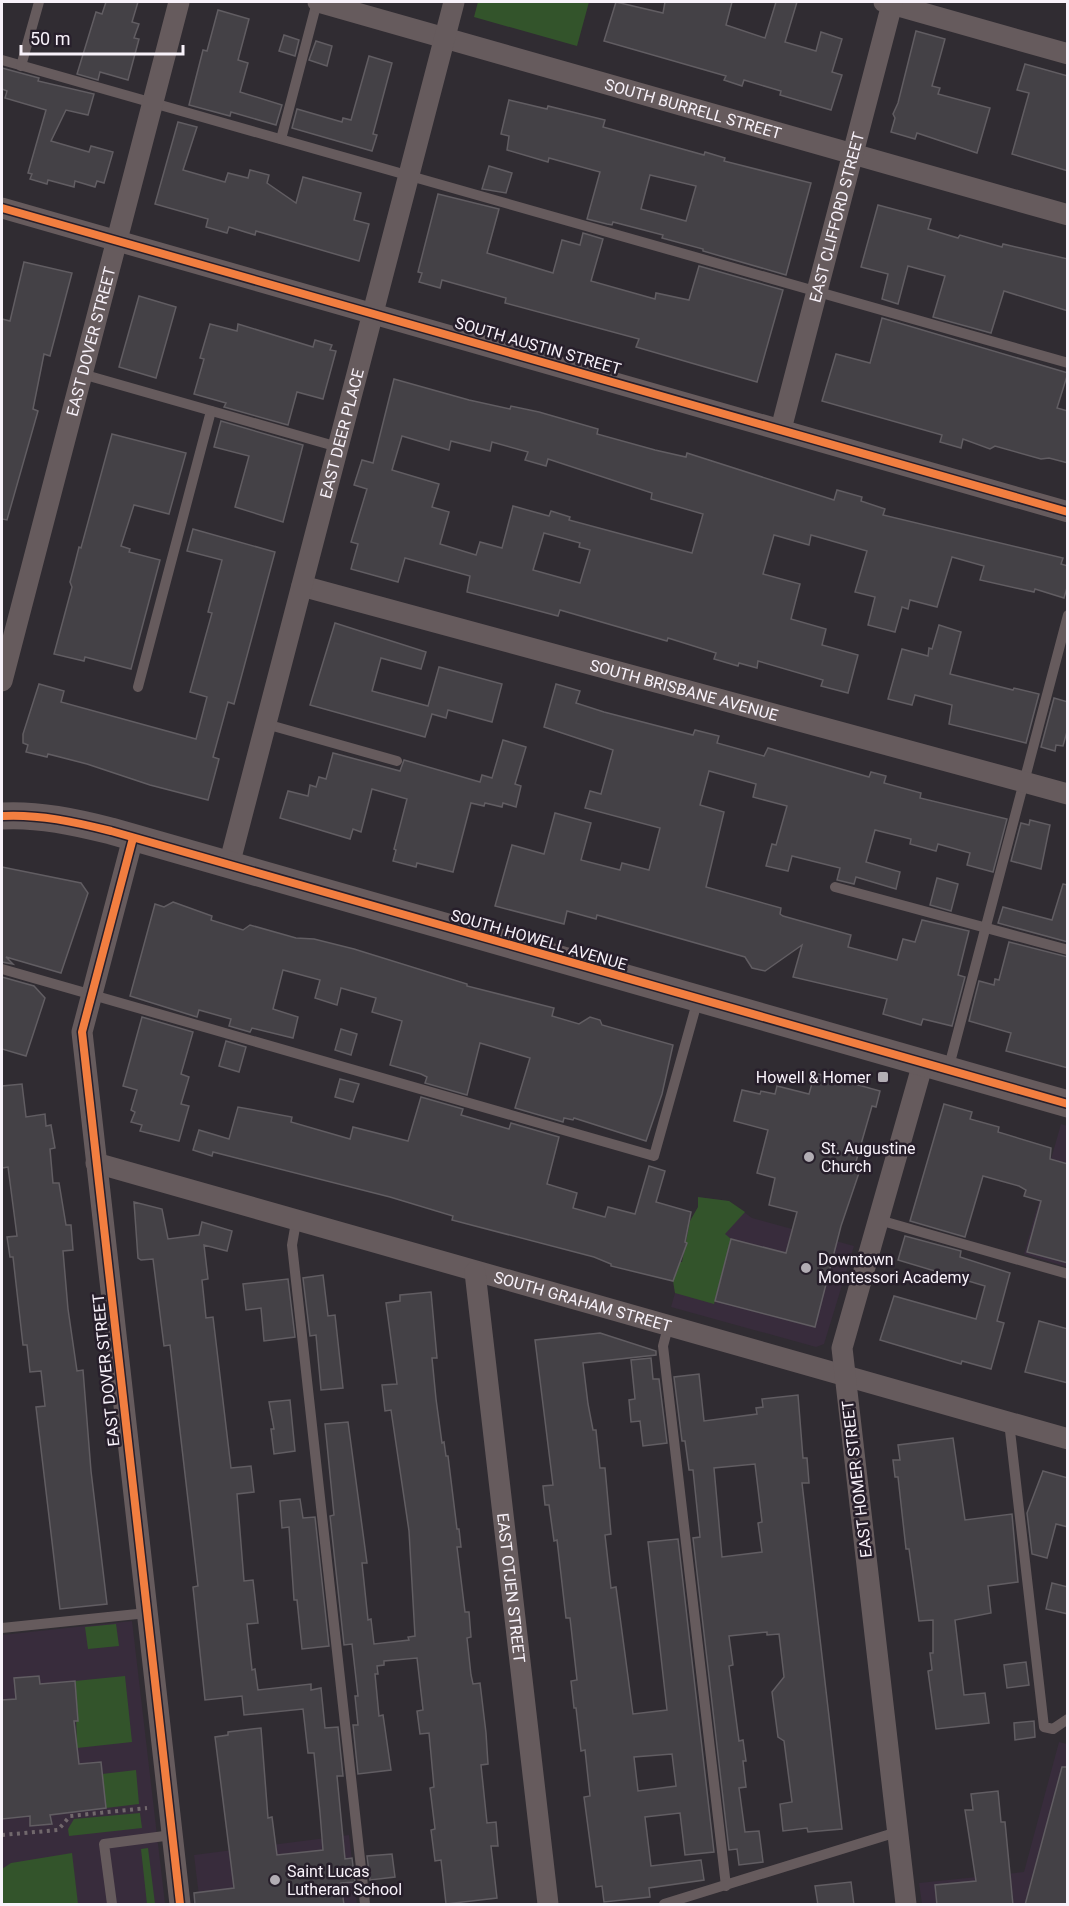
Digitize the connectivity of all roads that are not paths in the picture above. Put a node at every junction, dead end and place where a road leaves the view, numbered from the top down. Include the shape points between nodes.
1 (39, 2) edge
2 (179, 2) edge
3 (317, 2) edge
4 (454, 2) edge
5 (888, 3) edge
6 (445, 37) junction
7 (1068, 54) edge
8 (2, 60) edge
9 (21, 66) junction
10 (152, 103) junction
11 (281, 140) junction
12 (852, 154) junction
13 (409, 176) junction
14 (2, 208) edge
15 (1068, 215) edge
16 (117, 241) junction
17 (817, 292) junction
18 (373, 313) junction
19 (1068, 363) edge
20 (82, 374) junction
21 (211, 411) junction
22 (781, 429) junction
23 (338, 447) junction
24 (1068, 512) edge
25 (302, 586) junction
26 (1068, 615) edge
27 (2, 681) edge
28 (138, 687) dead end
29 (266, 724) junction
30 (398, 761) dead end
31 (1024, 782) junction
32 (1068, 794) edge
33 (2, 816) edge
34 (132, 838) junction
35 (229, 865) junction
36 (835, 887) dead end
37 (986, 928) junction
38 (1068, 950) edge
39 (2, 969) edge
40 (91, 996) junction
41 (698, 999) junction
42 (935, 1067) junction
43 (1068, 1104) edge
44 (96, 1163) junction
45 (879, 1220) junction
46 (296, 1222) junction
47 (475, 1272) junction
48 (1068, 1274) edge
49 (668, 1327) junction
50 (845, 1376) junction
51 (1009, 1422) junction
52 (1068, 1439) edge
53 (147, 1613) junction
54 (2, 1628) edge
55 (1068, 1719) edge
56 (897, 1832) junction
57 (172, 1835) junction
58 (726, 1886) junction
59 (112, 1905) edge
60 (180, 1905) edge
61 (364, 1905) edge
62 (548, 1905) edge
63 (664, 1905) edge
64 (906, 1905) edge

1 - 9 lane
2 - 10 street, EAST DOVER STREET
3 - 6 street, SOUTH BURRELL STREET
3 - 11 lane
4 - 6 street, EAST DEER PLACE
5 - 7 street
5 - 12 street, EAST CLIFFORD STREET
6 - 12 street, SOUTH BURRELL STREET
6 - 13 street, EAST DEER PLACE
8 - 9 lane
9 - 10 lane
10 - 11 lane
10 - 16 street, EAST DOVER STREET
11 - 13 lane
12 - 15 street, SOUTH BURRELL STREET
12 - 17 street, EAST CLIFFORD STREET
13 - 17 lane
13 - 18 street, EAST DEER PLACE
14 - 16 street, SOUTH AUSTIN STREET
16 - 18 street, SOUTH AUSTIN STREET
16 - 20 street, EAST DOVER STREET
17 - 19 lane
17 - 22 street, EAST CLIFFORD STREET
18 - 22 street, SOUTH AUSTIN STREET
18 - 23 street, EAST DEER PLACE
20 - 21 lane
20 - 27 street, EAST DOVER STREET
21 - 23 lane
21 - 28 lane
22 - 24 street, SOUTH AUSTIN STREET
23 - 25 street, EAST DEER PLACE
25 - 29 street, EAST DEER PLACE
25 - 31 street, SOUTH BRISBANE AVENUE
26 - 31 lane
29 - 30 lane
29 - 35 street, EAST DEER PLACE
31 - 32 street, SOUTH BRISBANE AVENUE
31 - 37 lane
33 - 34 street, SOUTH HOWELL AVENUE via 74,822
34 - 35 street, SOUTH HOWELL AVENUE
34 - 40 street, EAST DOVER STREET
35 - 41 street, SOUTH HOWELL AVENUE
36 - 37 lane
37 - 38 lane
37 - 42 lane
39 - 40 lane
40 - 41 lane via 654,1156
40 - 44 street, EAST DOVER STREET via 82,1032
41 - 42 street, SOUTH HOWELL AVENUE
42 - 43 street, SOUTH HOWELL AVENUE
42 - 45 street, EAST HOMER STREET
44 - 46 street, SOUTH GRAHAM STREET
44 - 53 street, EAST DOVER STREET
45 - 48 lane
45 - 50 street, EAST HOMER STREET via 842,1348
46 - 47 street, SOUTH GRAHAM STREET
46 - 61 lane via 292,1245
47 - 49 street, SOUTH GRAHAM STREET
47 - 62 street, EAST OTJEN STREET
49 - 50 street, SOUTH GRAHAM STREET
49 - 58 lane via 663,1346
50 - 51 street, SOUTH GRAHAM STREET
50 - 56 street, EAST HOMER STREET
51 - 52 street, SOUTH GRAHAM STREET
51 - 55 lane via 1044,1727 1053,1729
53 - 54 lane
53 - 57 street, EAST DOVER STREET
56 - 58 lane
56 - 64 street, EAST HOMER STREET
57 - 59 lane via 104,1844
57 - 60 street, EAST DOVER STREET
58 - 63 lane

